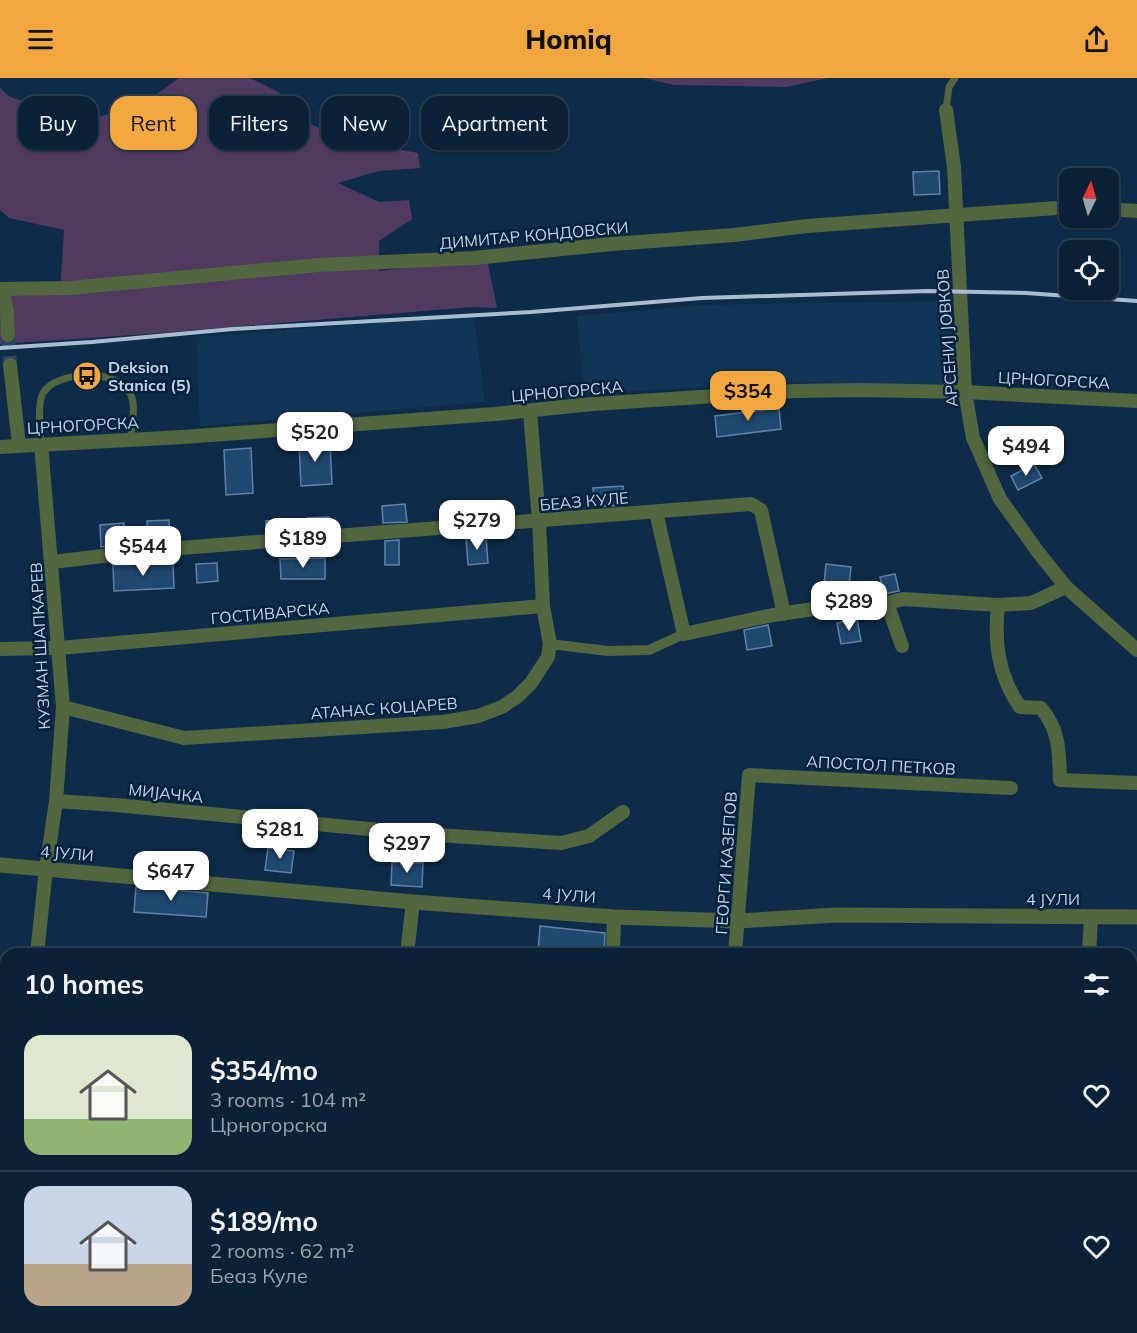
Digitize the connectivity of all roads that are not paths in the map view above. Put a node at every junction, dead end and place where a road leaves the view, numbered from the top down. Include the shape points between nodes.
1 (955, 78) edge
2 (946, 110) joint
3 (1059, 208) edge
4 (1119, 210) edge
5 (1137, 212) edge
6 (956, 216) junction
7 (1, 289) edge
8 (8, 335) tunnel mouth
9 (10, 365) tunnel mouth
10 (965, 392) junction
11 (1137, 401) edge
12 (530, 411) junction
13 (131, 440) junction
14 (41, 444) junction
15 (19, 445) junction
16 (0, 447) edge
17 (656, 512) junction
18 (539, 521) junction
19 (52, 562) junction
20 (1066, 587) junction
21 (887, 603) junction
22 (998, 605) junction
23 (543, 606) junction
24 (784, 614) junction
25 (684, 634) junction
26 (550, 644) junction
27 (902, 646) dead end
28 (59, 648) junction
29 (0, 649) edge
30 (1137, 650) edge
31 (63, 707) junction
32 (749, 775) joint
33 (1137, 783) edge
34 (1011, 788) dead end
35 (56, 801) junction
36 (623, 812) dead end
37 (0, 865) edge
38 (46, 869) junction
39 (413, 902) junction
40 (614, 917) junction
41 (1091, 917) junction
42 (1137, 917) edge
43 (738, 921) junction
44 (39, 948) edge
45 (407, 948) edge
46 (612, 948) edge
47 (736, 948) edge
48 (1089, 948) edge

1 - 2 lane via 949,87
2 - 6 street, АРСЕНИЈ ЈОВКОВ
3 - 6 street, ДИМИТАР КОНДОВСКИ
4 - 5 street
6 - 7 street, ДИМИТАР КОНДОВСКИ via 474,258 318,265 70,288
6 - 10 street, АРСЕНИЈ ЈОВКОВ
7 - 8 street
9 - 15 street
10 - 11 street, ЦРНОГОРСКА
10 - 12 street, ЦРНОГОРСКА via 795,391
10 - 20 street, АРСЕНИЈ ЈОВКОВ via 973,438 1000,499
12 - 13 street, ЦРНОГОРСКА
12 - 18 street
13 - 14 street, ЦРНОГОРСКА
13 - 14 lane via 133,402 126,387 113,380 81,375 50,384 41,395
14 - 15 street, ЦРНОГОРСКА
14 - 19 street, КУЗМАН ШАПКАРЕВ
15 - 16 street, ЦРНОГОРСКА
17 - 18 street, БЕАЗ КУЛЕ
17 - 24 street, БЕАЗ КУЛЕ via 757,506
17 - 25 street
18 - 19 street, БЕАЗ КУЛЕ via 154,550
18 - 23 street
19 - 28 street, КУЗМАН ШАПКАРЕВ
20 - 22 street via 1031,603
20 - 30 street, АРСЕНИЈ ЈОВКОВ
21 - 22 street via 923,599
21 - 24 street via 848,604
21 - 27 street
22 - 33 street via 996,645 1008,689 1020,707 1041,708 1048,717 1059,740 1060,780
23 - 26 street
23 - 28 street, ГОСТИВАРСКА
24 - 25 street
25 - 26 street via 649,650 608,651
26 - 31 street, АТАНАС КОЦАРЕВ via 548,657 518,696 478,716 443,722 184,738
28 - 29 street, ГОСТИВАРСКА
28 - 31 street, КУЗМАН ШАПКАРЕВ
31 - 35 street, КУЗМАН ШАПКАРЕВ
32 - 34 street, АПОСТОЛ ПЕТКОВ
32 - 43 street, ГЕОРГИ КАЗЕПОВ
35 - 36 street, МИЈАЧКА via 561,843 589,836
35 - 38 street, КУЗМАН ШАПКАРЕВ
37 - 38 street, 4 ЈУЛИ
38 - 39 street, 4 ЈУЛИ
38 - 44 street, КУЗМАН ШАПКАРЕВ
39 - 40 street, 4 ЈУЛИ
39 - 45 street
40 - 43 street, 4 ЈУЛИ
40 - 46 street
41 - 42 street, 4 ЈУЛИ
41 - 43 street, 4 ЈУЛИ via 837,915
41 - 48 street
43 - 47 street, ГЕОРГИ КАЗЕПОВ

